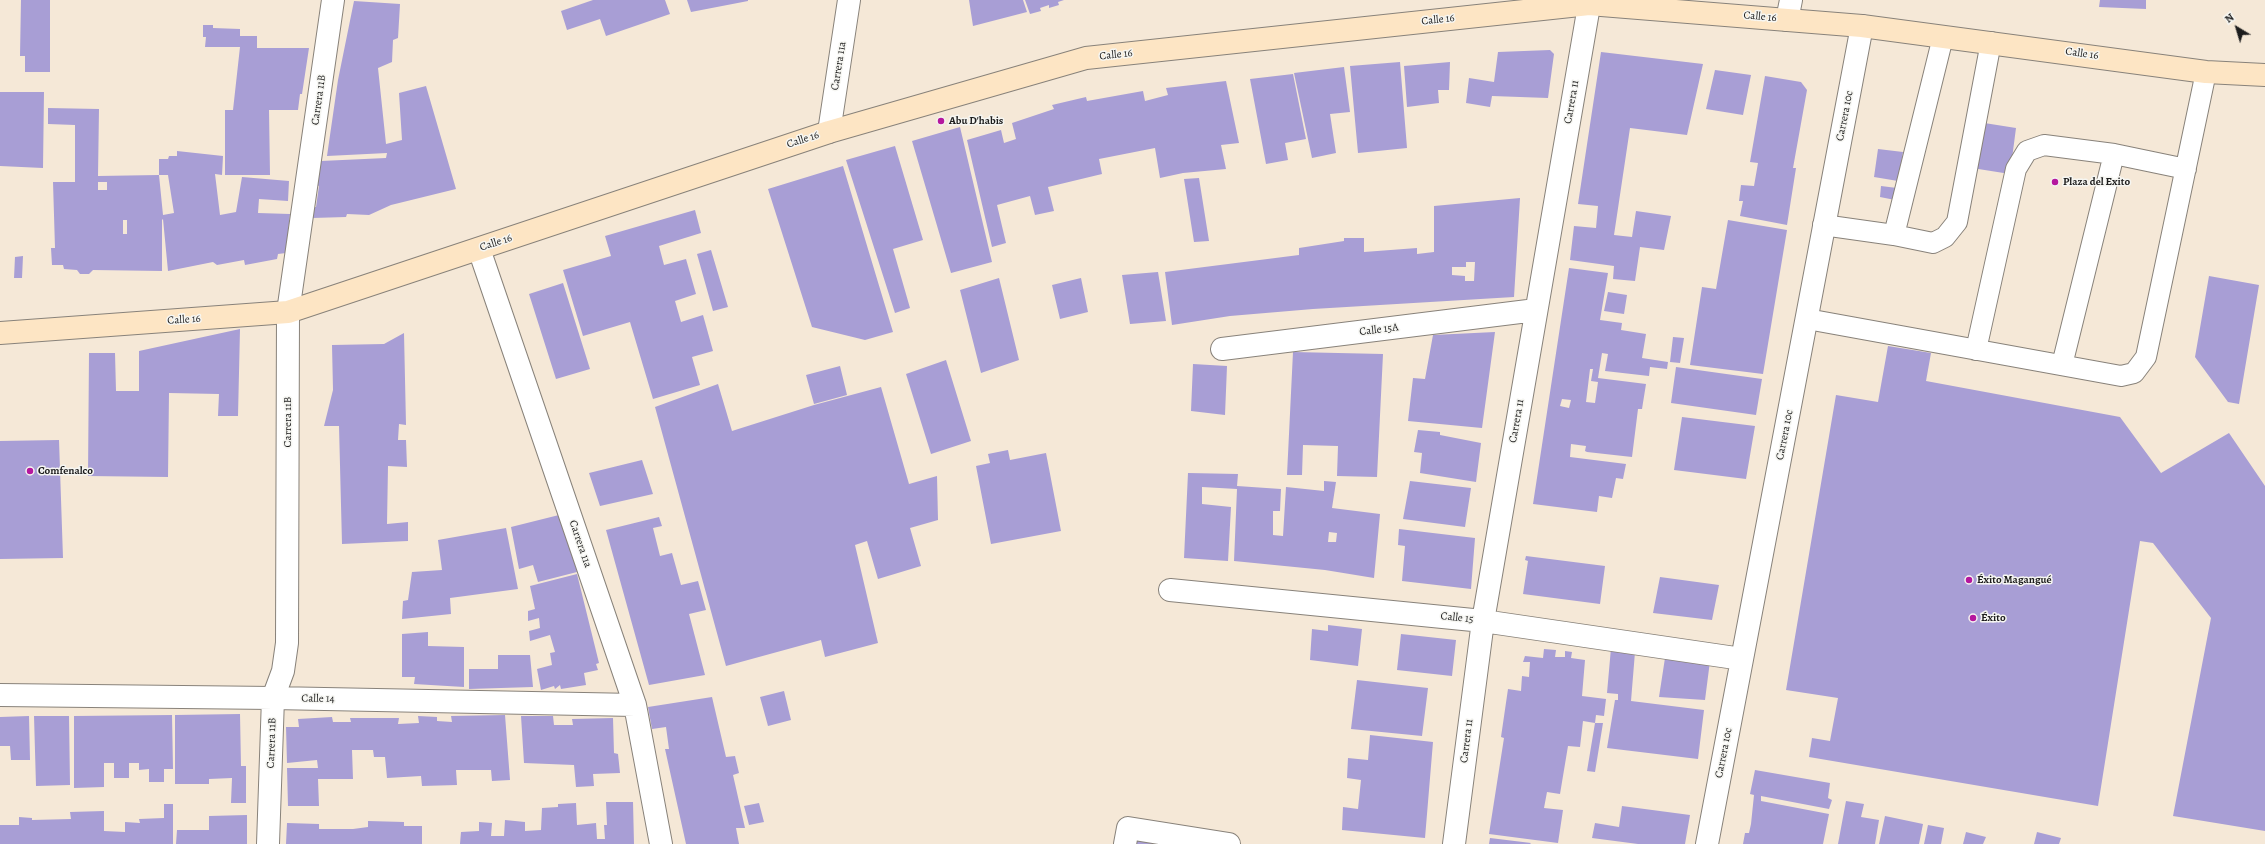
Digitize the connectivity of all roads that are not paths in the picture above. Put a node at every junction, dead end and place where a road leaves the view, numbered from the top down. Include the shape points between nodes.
1 (333, 0) edge
2 (849, 0) edge
3 (1590, 2) edge
4 (1789, 10) edge
5 (1862, 26) junction
6 (1943, 37) junction
7 (1991, 42) junction
8 (2206, 72) junction
9 (2265, 75) edge
10 (829, 132) junction
11 (2114, 154) junction
12 (2186, 169) junction
13 (1823, 225) junction
14 (1894, 235) junction
15 (479, 249) junction
16 (1536, 310) junction
17 (288, 312) junction
18 (1806, 319) junction
19 (0, 333) edge
20 (1222, 350) dead end
21 (1976, 350) junction
22 (2062, 365) junction
23 (1170, 590) dead end
24 (1483, 621) junction
25 (1742, 659) junction
26 (0, 695) edge
27 (273, 698) junction
28 (635, 705) junction
29 (1126, 836) edge
30 (268, 844) edge
31 (661, 844) edge
32 (1229, 844) edge
33 (1454, 844) edge
34 (1707, 844) edge

1 - 17 street, Carrera 11B
2 - 10 street, Carrera 11a
3 - 4 main road, Calle 16
3 - 10 main road, Calle 16 via 1086,58
3 - 16 street, Carrera 11
4 - 5 main road, Calle 16
5 - 6 main road, Calle 16
5 - 13 street, Carrera 10c
6 - 7 main road, Calle 16
6 - 14 lane
7 - 8 main road, Calle 16
7 - 14 lane via 1958,222 1945,237 1933,243
8 - 9 main road, Calle 16
8 - 12 lane
10 - 15 main road, Calle 16
11 - 12 lane
11 - 21 lane via 2044,145 2027,151 2016,169
11 - 22 lane
12 - 22 lane via 2146,357 2134,373 2121,376
13 - 14 lane
13 - 18 street, Carrera 10c
15 - 17 main road, Calle 16
15 - 28 street, Carrera 11a
16 - 20 street, Calle 15A
16 - 24 street, Carrera 11
17 - 19 main road, Calle 16
17 - 27 street, Carrera 11B via 287,643 284,671
18 - 21 lane
18 - 25 street, Carrera 10c
21 - 22 lane
23 - 24 street, Calle 15
24 - 25 street, Calle 15
24 - 33 street, Carrera 11
25 - 34 street, Carrera 10c
26 - 27 street, Calle 14
27 - 28 street, Calle 14
27 - 30 street, Carrera 11B
28 - 31 street, Carrera 11a
29 - 32 street

